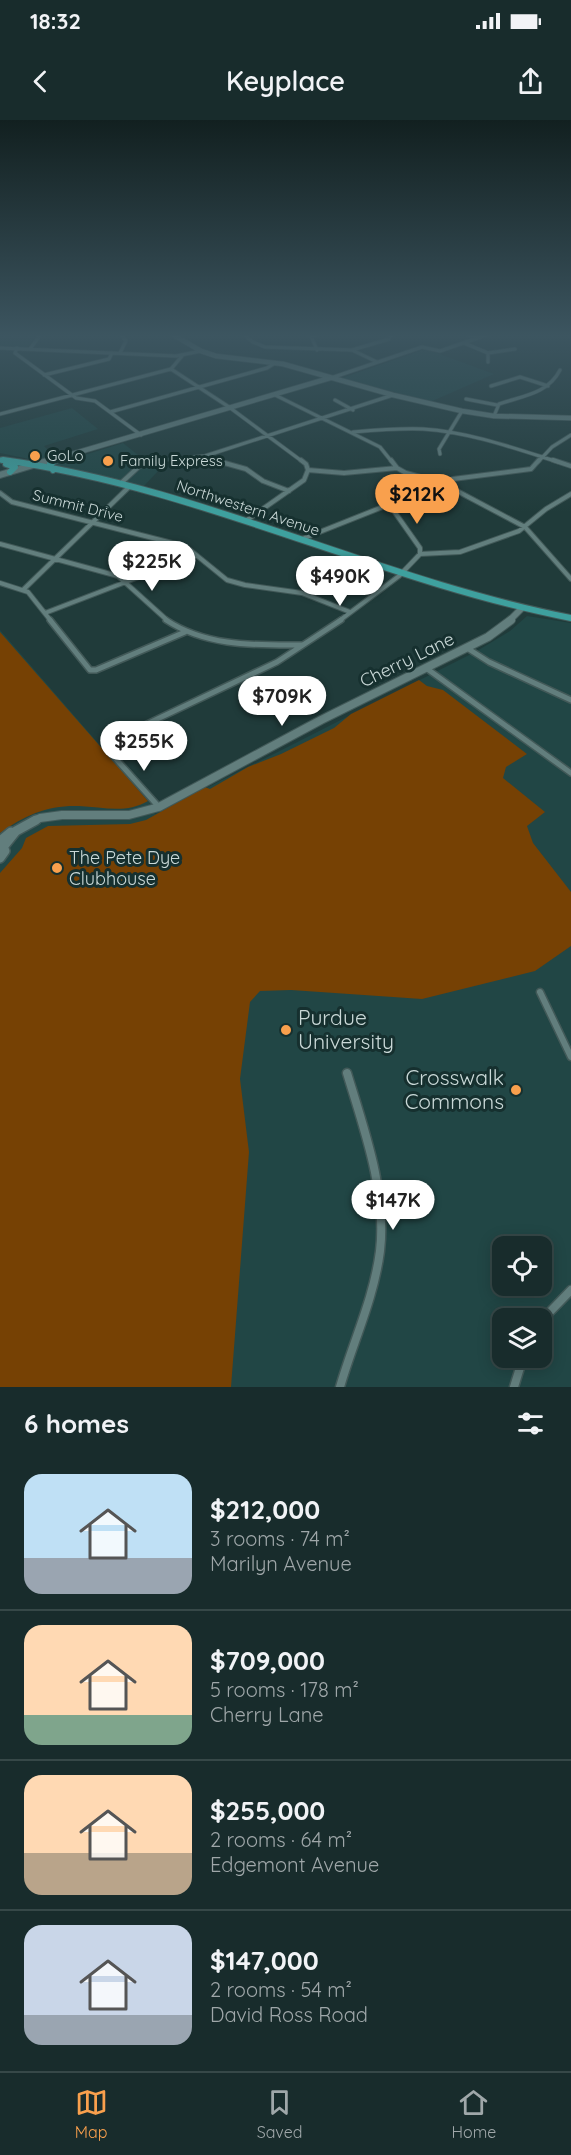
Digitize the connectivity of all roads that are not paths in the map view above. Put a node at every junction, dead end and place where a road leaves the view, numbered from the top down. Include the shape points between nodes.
1 (69, 393) edge
2 (79, 393) edge
3 (177, 393) edge
4 (208, 393) edge
5 (281, 393) edge
6 (386, 393) edge
7 (529, 393) edge
8 (72, 395) junction
9 (275, 395) junction
10 (393, 395) junction
11 (466, 399) dead end
12 (335, 400) dead end
13 (497, 405) junction
14 (231, 408) junction
15 (353, 410) junction
16 (462, 411) junction
17 (110, 412) junction
18 (0, 414) edge
19 (494, 416) junction
20 (571, 418) edge
21 (321, 419) junction
22 (352, 432) junction
23 (451, 432) junction
24 (141, 435) junction
25 (571, 435) edge
26 (270, 436) junction
27 (440, 454) dead end
28 (200, 457) junction
29 (542, 457) junction
30 (58, 459) junction
31 (0, 460) edge
32 (33, 466) junction
33 (571, 466) edge
34 (397, 468) junction
35 (53, 470) junction
36 (308, 470) junction
37 (10, 472) junction
38 (0, 475) edge
39 (442, 483) junction
40 (120, 484) junction
41 (130, 486) junction
42 (289, 491) junction
43 (0, 493) edge
44 (571, 494) edge
45 (389, 504) junction
46 (247, 520) junction
47 (92, 522) junction
48 (525, 527) junction
49 (302, 539) junction
50 (0, 544) edge
51 (420, 554) junction
52 (196, 555) junction
53 (56, 559) junction
54 (402, 573) junction
55 (571, 579) edge
56 (127, 582) junction
57 (0, 583) edge
58 (23, 590) junction
59 (521, 609) junction
60 (351, 612) junction
61 (45, 613) junction
62 (571, 618) edge
63 (185, 632) junction
64 (304, 645) junction
65 (467, 648) junction
66 (426, 668) junction
67 (96, 670) joint
68 (571, 700) edge
69 (571, 773) edge
70 (159, 807) junction
71 (1, 843) edge
72 (0, 858) edge
73 (540, 992) dead end
74 (571, 1058) edge
75 (347, 1073) dead end
76 (571, 1290) edge
77 (552, 1310) edge
78 (520, 1368) edge
79 (340, 1387) edge
80 (514, 1387) edge

1 - 8 street
2 - 8 street
3 - 17 street
4 - 14 street
5 - 9 street
6 - 10 street
7 - 13 street
8 - 17 street via 95,401
8 - 18 street
9 - 14 street
9 - 21 street
10 - 15 street
10 - 16 street
11 - 13 street
12 - 15 street
13 - 19 street
14 - 24 street
14 - 26 street
15 - 21 street
16 - 19 street
16 - 23 street
17 - 24 street
19 - 20 street
21 - 22 street
21 - 26 street
22 - 23 street
22 - 34 street via 380,447
23 - 27 street via 439,449
23 - 29 street
24 - 30 street
25 - 29 street
26 - 28 street
26 - 36 street via 302,459
28 - 40 street via 145,461
28 - 42 street via 246,469
29 - 33 street
29 - 39 street via 531,469 467,476
30 - 32 street
30 - 35 main road via 50,464
31 - 32 main road, Northwestern Avenue
31 - 37 main road via 15,466
32 - 35 main road, Northwestern Avenue
32 - 37 street
34 - 36 street via 345,473
34 - 39 street
35 - 40 main road, Northwestern Avenue
36 - 42 street via 304,480
37 - 38 street
39 - 45 street
39 - 48 street
40 - 41 main road, Northwestern Avenue
41 - 46 main road, Northwestern Avenue
41 - 47 street
42 - 46 street
43 - 47 street, Summit Drive via 12,502
44 - 48 street via 546,508
45 - 49 street
45 - 51 street via 420,548
46 - 49 main road, Northwestern Avenue
47 - 52 street, Summit Drive via 180,545
47 - 53 street
48 - 51 street via 460,552
48 - 55 street
49 - 54 main road, Northwestern Avenue
50 - 53 street
51 - 54 street
52 - 56 street
52 - 60 street, Summit Drive via 221,577 236,583 293,591
53 - 56 street via 113,574
53 - 58 street
54 - 59 main road, Northwestern Avenue
54 - 60 street
56 - 61 street
56 - 63 street via 160,615
57 - 58 street
58 - 61 street
59 - 62 main road, Northwestern Avenue
59 - 65 street, Cherry Lane via 505,626
60 - 64 street
61 - 67 street via 88,669
63 - 64 street via 242,645
63 - 67 street
64 - 70 street via 256,674 107,743 107,748
65 - 66 street, Cherry Lane
65 - 68 street
66 - 69 street
66 - 70 street, Cherry Lane
70 - 71 street, Cherry Lane via 129,815 62,814 37,819
71 - 72 street via 5,851
73 - 74 street
75 - 79 street via 379,1206 380,1249
76 - 77 street
78 - 80 street

